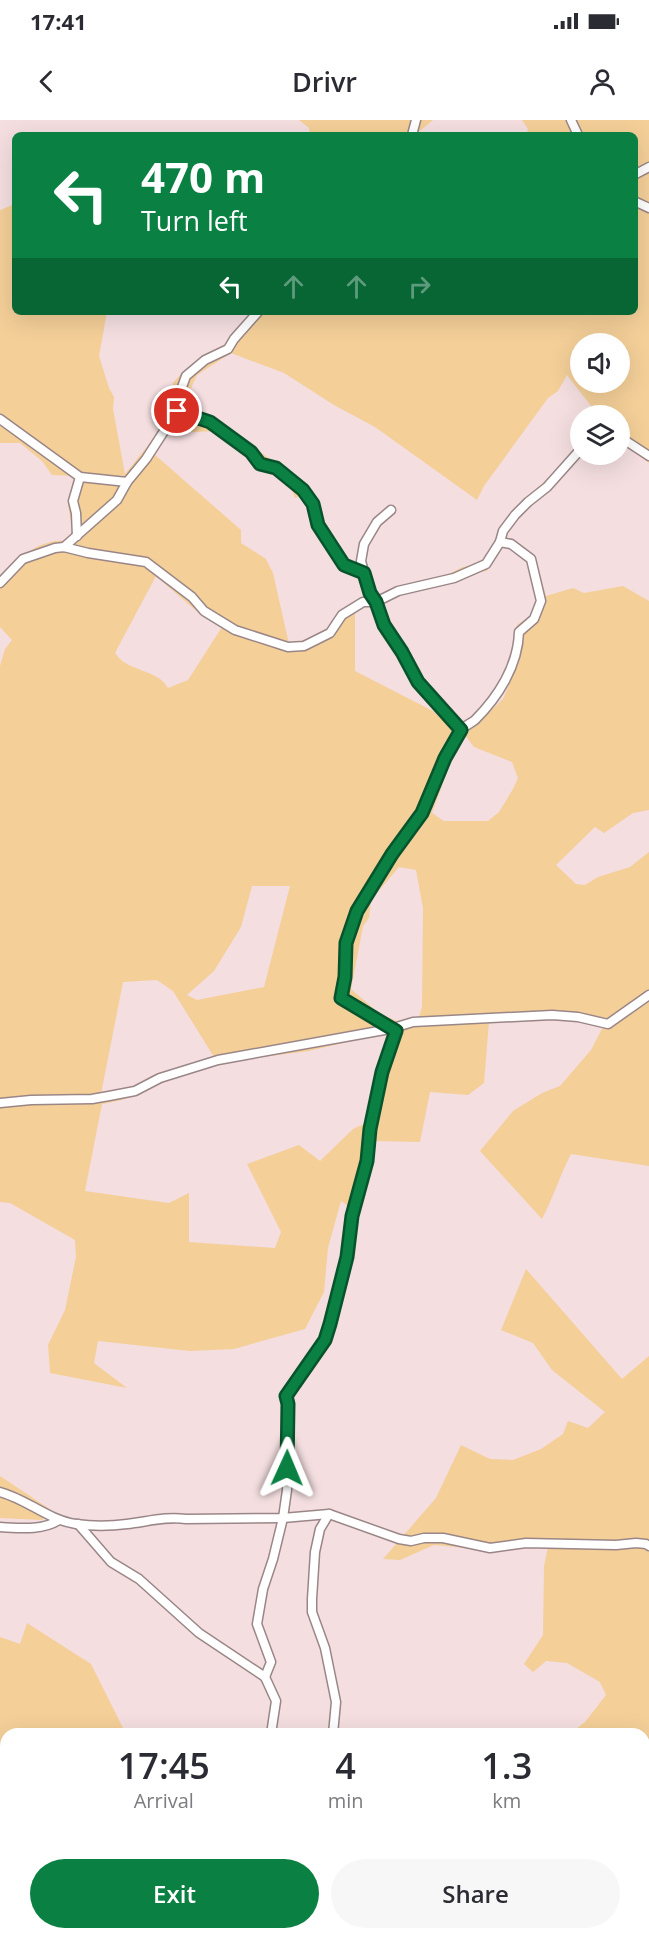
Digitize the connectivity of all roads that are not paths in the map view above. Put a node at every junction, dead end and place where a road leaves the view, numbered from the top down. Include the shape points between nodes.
1 (255, 315) edge
2 (177, 411) junction
3 (0, 419) edge
4 (630, 444) edge
5 (649, 456) edge
6 (570, 461) edge
7 (80, 477) junction
8 (127, 482) junction
9 (391, 510) dead end
10 (77, 536) junction
11 (500, 542) junction
12 (64, 547) junction
13 (364, 573) junction
14 (0, 583) edge
15 (376, 602) junction
16 (461, 730) junction
17 (649, 995) edge
18 (390, 1029) junction
19 (0, 1103) edge
20 (0, 1492) edge
21 (329, 1515) junction
22 (283, 1518) junction
23 (59, 1520) junction
24 (78, 1524) junction
25 (0, 1527) edge
26 (649, 1546) edge
27 (265, 1677) junction
28 (272, 1728) edge
29 (334, 1728) edge

1 - 2 street via 228,349 205,360 186,376
2 - 8 street
2 - 13 street via 210,422 251,452 260,464 276,468 303,490 313,504 318,525 344,565
3 - 7 street
4 - 5 street
6 - 11 street via 515,515
7 - 8 street
7 - 10 street via 73,501
8 - 10 street via 117,501
9 - 13 street via 377,522 364,544
10 - 12 street
11 - 15 street via 486,564 454,578 398,591
11 - 16 street via 511,544 531,559 541,602 534,619 519,632 519,644 501,689
12 - 14 street via 23,559
12 - 15 street via 146,562 204,611 236,630 288,647 304,646 330,633 342,615 363,602
13 - 15 street
15 - 16 street via 384,625 418,682
16 - 18 street via 422,813 357,911 346,943 341,998
17 - 18 street via 608,1024 552,1015 413,1022
18 - 19 street via 218,1060 109,1096
18 - 22 street via 396,1031 382,1072 367,1161 330,1324 325,1340 286,1396 287,1490
20 - 23 street via 20,1498
21 - 22 street
21 - 26 street via 411,1541 443,1538 490,1548 526,1543
21 - 29 street via 320,1529 315,1552 312,1611 325,1648 336,1702
22 - 24 street via 174,1517 124,1524
22 - 27 street via 257,1624 271,1662
23 - 24 street
23 - 25 street via 28,1528
24 - 27 street via 111,1562 139,1579 199,1633
27 - 28 street via 276,1701

